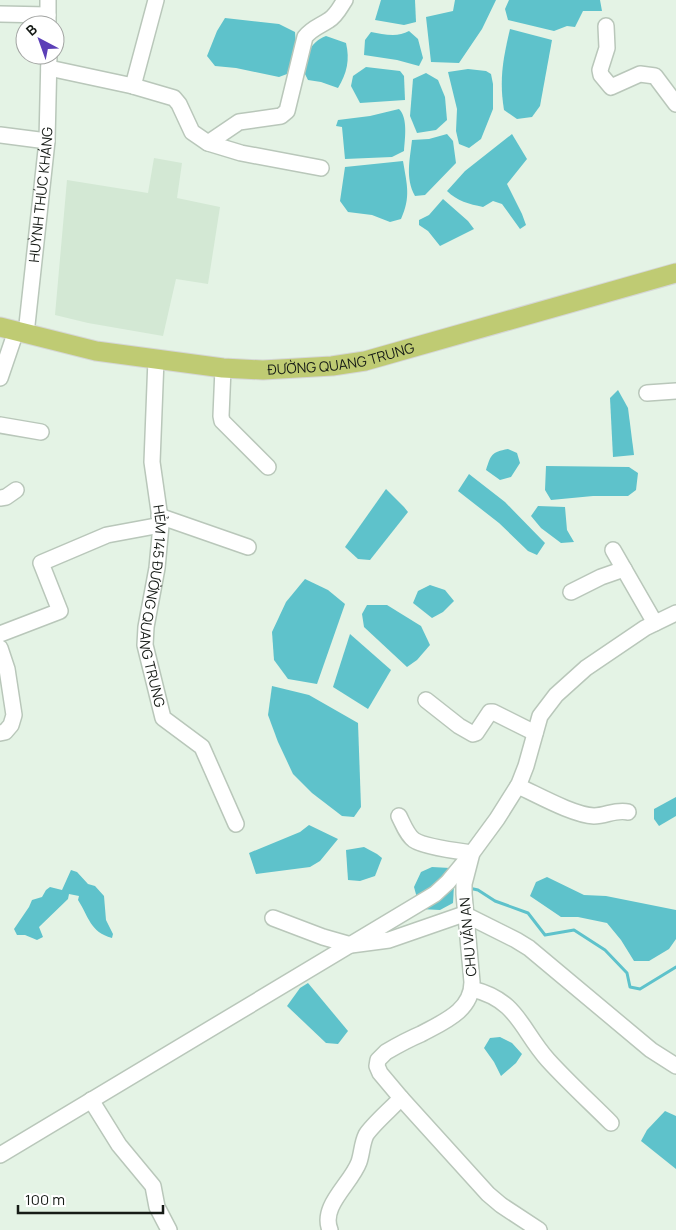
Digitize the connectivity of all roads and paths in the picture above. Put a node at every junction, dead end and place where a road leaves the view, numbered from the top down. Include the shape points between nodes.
1 (156, 0) edge
2 (345, 0) edge
3 (48, 13) edge
4 (0, 14) edge
5 (606, 26) dead end
6 (49, 65) edge
7 (62, 65) edge
8 (133, 86) junction
9 (676, 104) edge
10 (0, 135) edge
11 (46, 141) junction
12 (208, 143) junction
13 (321, 168) dead end
14 (676, 273) edge
15 (14, 331) edge
16 (156, 359) junction
17 (223, 368) junction
18 (0, 378) edge
19 (676, 392) edge
20 (647, 393) dead end
21 (0, 425) edge
22 (41, 432) dead end
23 (268, 467) dead end
24 (16, 490) dead end
25 (0, 498) edge
26 (160, 520) junction
27 (248, 547) dead end
28 (613, 550) dead end
29 (624, 569) junction
30 (571, 592) dead end
31 (676, 613) edge
32 (655, 623) junction
33 (0, 634) edge
34 (0, 648) edge
35 (426, 700) dead end
36 (0, 733) edge
37 (535, 733) junction
38 (518, 786) junction
39 (628, 812) dead end
40 (399, 816) dead end
41 (236, 824) dead end
42 (472, 854) junction
43 (464, 914) junction
44 (273, 918) dead end
45 (351, 945) junction
46 (472, 989) junction
47 (676, 1066) edge
48 (401, 1098) junction
49 (92, 1100) junction
50 (611, 1123) dead end
51 (0, 1155) edge
52 (169, 1230) edge
53 (330, 1230) edge
54 (539, 1230) edge

1 - 8 street
2 - 12 street via 337,14 310,30 305,37 285,114 239,122
3 - 4 street
5 - 9 street via 607,48 600,70 611,87 640,74 655,76
6 - 11 street, HUỲNH THÚC KHÁNG
7 - 8 street
8 - 12 street via 174,98 192,132
10 - 11 street
11 - 15 street, HUỲNH THÚC KHÁNG
12 - 13 street via 241,153
14 - 17 main road, ĐƯỜNG QUANG TRUNG via 348,365 263,370
15 - 16 main road, ĐƯỜNG QUANG TRUNG via 96,351
15 - 18 street, HUỲNH THÚC KHÁNG
16 - 17 main road, ĐƯỜNG QUANG TRUNG
16 - 26 street, HẺM 145 ĐƯỜNG QUANG TRUNG via 152,462
17 - 23 street via 222,421
19 - 20 street
21 - 22 street
24 - 25 street
26 - 27 street
26 - 33 street via 107,535 41,563 60,611
26 - 41 street, HẺM 145 ĐƯỜNG QUANG TRUNG via 157,568 145,645 161,714 166,722 200,744
28 - 29 street
29 - 30 street
29 - 32 street
31 - 32 street, CHU VĂN AN
32 - 37 street, CHU VĂN AN via 586,668 556,695 540,716
34 - 36 street via 7,668 14,715 11,725
35 - 37 street via 473,734 490,712
37 - 38 street, CHU VĂN AN
38 - 39 street via 593,816 620,810
38 - 42 street, CHU VĂN AN
40 - 42 street via 414,840
42 - 43 street, CHU VĂN AN via 464,889
42 - 45 street via 435,894
43 - 45 street via 390,940
43 - 46 street, CHU VĂN AN
43 - 47 street via 528,948 651,1050
44 - 45 street
45 - 49 street
46 - 48 street, CHU VĂN AN via 460,1011 386,1052 378,1060 380,1072
46 - 50 street via 484,992 510,1008 544,1056
48 - 53 street via 366,1134 360,1161 329,1210
48 - 54 street, CHU VĂN AN via 488,1194
49 - 51 street
49 - 52 street via 120,1145 153,1186 157,1207

